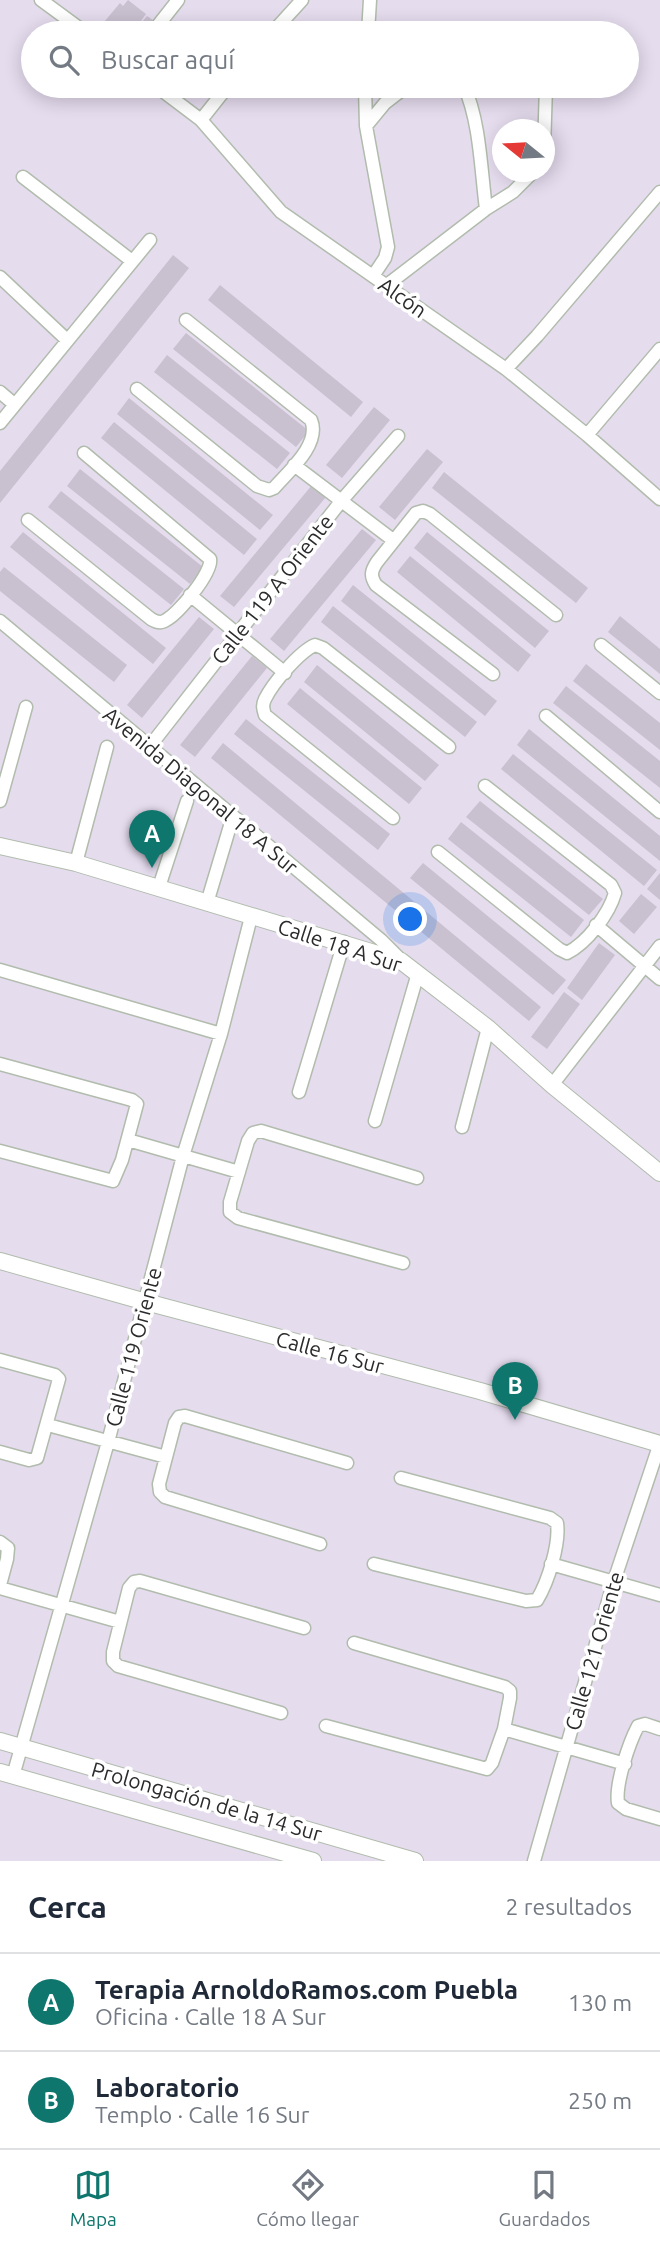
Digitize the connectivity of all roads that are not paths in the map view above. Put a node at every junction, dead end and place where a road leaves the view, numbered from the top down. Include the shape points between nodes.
1 (41, 0) edge
2 (178, 0) edge
3 (302, 0) edge
4 (370, 0) edge
5 (70, 21) edge
6 (161, 21) edge
7 (283, 21) edge
8 (369, 21) edge
9 (172, 98) edge
10 (218, 98) edge
11 (365, 98) edge
12 (392, 98) edge
13 (470, 98) edge
14 (546, 98) edge
15 (547, 119) edge
16 (201, 120) junction
17 (366, 126) junction
18 (23, 177) dead end
19 (523, 182) edge
20 (660, 192) edge
21 (486, 209) junction
22 (150, 240) dead end
23 (132, 261) junction
24 (373, 276) junction
25 (0, 277) edge
26 (387, 285) junction
27 (187, 320) dead end
28 (67, 340) junction
29 (660, 349) edge
30 (506, 369) junction
31 (137, 389) dead end
32 (0, 392) edge
33 (15, 404) junction
34 (0, 423) edge
35 (587, 435) junction
36 (398, 436) dead end
37 (84, 453) dead end
38 (294, 465) junction
39 (660, 499) edge
40 (342, 500) junction
41 (28, 520) dead end
42 (393, 540) junction
43 (190, 595) junction
44 (556, 615) dead end
45 (0, 621) edge
46 (235, 634) junction
47 (601, 645) dead end
48 (285, 673) junction
49 (493, 674) dead end
50 (660, 693) edge
51 (26, 707) dead end
52 (545, 716) dead end
53 (149, 746) junction
54 (107, 747) dead end
55 (449, 747) dead end
56 (485, 786) dead end
57 (0, 801) edge
58 (187, 801) dead end
59 (660, 812) edge
60 (233, 817) junction
61 (393, 818) dead end
62 (0, 846) edge
63 (438, 852) dead end
64 (76, 863) junction
65 (159, 887) junction
66 (207, 902) junction
67 (251, 917) junction
68 (596, 925) junction
69 (344, 942) junction
70 (660, 946) edge
71 (401, 961) junction
72 (645, 965) junction
73 (0, 970) edge
74 (418, 973) junction
75 (660, 979) edge
76 (488, 1028) junction
77 (220, 1034) junction
78 (0, 1064) edge
79 (552, 1085) junction
80 (299, 1093) dead end
81 (375, 1121) dead end
82 (461, 1127) dead end
83 (128, 1140) junction
84 (0, 1151) edge
85 (183, 1156) junction
86 (239, 1172) junction
87 (660, 1173) edge
88 (417, 1178) dead end
89 (0, 1261) edge
90 (403, 1263) dead end
91 (146, 1302) junction
92 (0, 1360) edge
93 (48, 1425) junction
94 (108, 1441) junction
95 (660, 1444) edge
96 (0, 1452) edge
97 (166, 1457) junction
98 (347, 1463) dead end
99 (401, 1478) dead end
100 (0, 1542) edge
101 (320, 1544) dead end
102 (374, 1564) dead end
103 (551, 1564) junction
104 (613, 1584) junction
105 (0, 1587) edge
106 (660, 1595) edge
107 (62, 1606) junction
108 (120, 1622) junction
109 (304, 1628) dead end
110 (354, 1643) dead end
111 (281, 1713) dead end
112 (326, 1726) dead end
113 (504, 1729) junction
114 (660, 1729) edge
115 (0, 1741) edge
116 (22, 1747) junction
117 (566, 1749) junction
118 (625, 1764) junction
119 (6, 1774) edge
120 (660, 1819) edge
121 (378, 1856) edge
122 (313, 1861) edge
123 (415, 1861) edge
124 (534, 1861) edge

1 - 5 street
2 - 6 street
3 - 7 street
4 - 8 street
9 - 16 street, Alcón
10 - 16 street
11 - 17 street
12 - 17 street
13 - 21 street
14 - 15 street
16 - 24 street, Alcón via 281,212
17 - 24 street via 388,247
18 - 23 street
19 - 21 street
20 - 30 street
21 - 26 street
22 - 23 street
23 - 28 street
24 - 26 street, Alcón
25 - 28 street
26 - 30 street, Alcón
27 - 38 street via 311,420 312,440
28 - 33 street
29 - 35 street
30 - 35 street, Alcón
31 - 38 street via 257,486 274,488
32 - 33 street
33 - 34 street
35 - 39 street, Alcón
36 - 40 street, Calle 119 A Oriente
37 - 43 street via 210,559 208,571
38 - 40 street
40 - 42 street
40 - 46 street, Calle 119 A Oriente
41 - 43 street via 150,619 165,621
42 - 44 street via 416,513 430,514
42 - 49 street via 372,569 376,585
43 - 46 street
45 - 53 street, Avenida Diagonal 18 A Sur
46 - 48 street
46 - 53 street, Calle 119 A Oriente
47 - 50 street
48 - 55 street via 306,649 314,645 323,648
48 - 61 street via 264,699 265,715
51 - 57 street
52 - 59 street
53 - 60 street, Avenida Diagonal 18 A Sur
54 - 64 street
56 - 68 street via 611,885 615,893 612,904
58 - 65 street
60 - 66 street
60 - 71 street, Avenida Diagonal 18 A Sur
62 - 64 street, Calle 18 A Sur
63 - 68 street via 567,953
64 - 65 street, Calle 18 A Sur
65 - 66 street, Calle 18 A Sur
66 - 67 street, Calle 18 A Sur
67 - 69 street, Calle 18 A Sur
67 - 77 street, Calle 119 Oriente
68 - 72 street
69 - 71 street, Calle 18 A Sur
69 - 80 street
70 - 72 street
71 - 74 street, Calle 18 A Sur
72 - 75 street
72 - 79 street
73 - 77 street
74 - 76 street, Calle 18 A Sur
74 - 81 street
76 - 79 street, Calle 18 A Sur
76 - 82 street
77 - 85 street, Calle 119 Oriente
78 - 83 street via 132,1100 136,1111
79 - 87 street, Calle 18 A Sur
83 - 84 street via 113,1181
83 - 85 street
85 - 86 street
85 - 91 street, Calle 119 Oriente
86 - 88 street via 248,1141 261,1131
86 - 90 street via 230,1202 230,1212 238,1218
89 - 91 street, Calle 16 Sur
91 - 94 street, Calle 119 Oriente
91 - 95 street, Calle 16 Sur
92 - 93 street via 59,1379
93 - 94 street
93 - 96 street via 37,1458
94 - 97 street
94 - 107 street, Calle 119 Oriente
95 - 104 street, Calle 121 Oriente
97 - 98 street via 175,1423 185,1416
97 - 101 street via 159,1484 165,1497
99 - 103 street via 550,1518 557,1523 559,1534
100 - 105 street via 8,1548
102 - 103 street via 526,1601 537,1600
103 - 104 street
104 - 106 street
104 - 117 street, Calle 121 Oriente
105 - 107 street
107 - 108 street
107 - 116 street, Calle 119 Oriente
108 - 109 street via 130,1588 140,1581
108 - 111 street via 113,1652 118,1666
110 - 113 street via 505,1687 510,1691
112 - 113 street via 487,1769
113 - 117 street
114 - 118 street via 638,1726
115 - 116 street, Prolongación de la 14 Sur
116 - 119 street, Calle 119 Oriente
116 - 121 street, Prolongación de la 14 Sur
117 - 118 street
117 - 124 street, Calle 121 Oriente
118 - 120 street via 618,1803 626,1810
119 - 122 street, Prolongación de la 14 Sur
121 - 123 street, Prolongación de la 14 Sur

